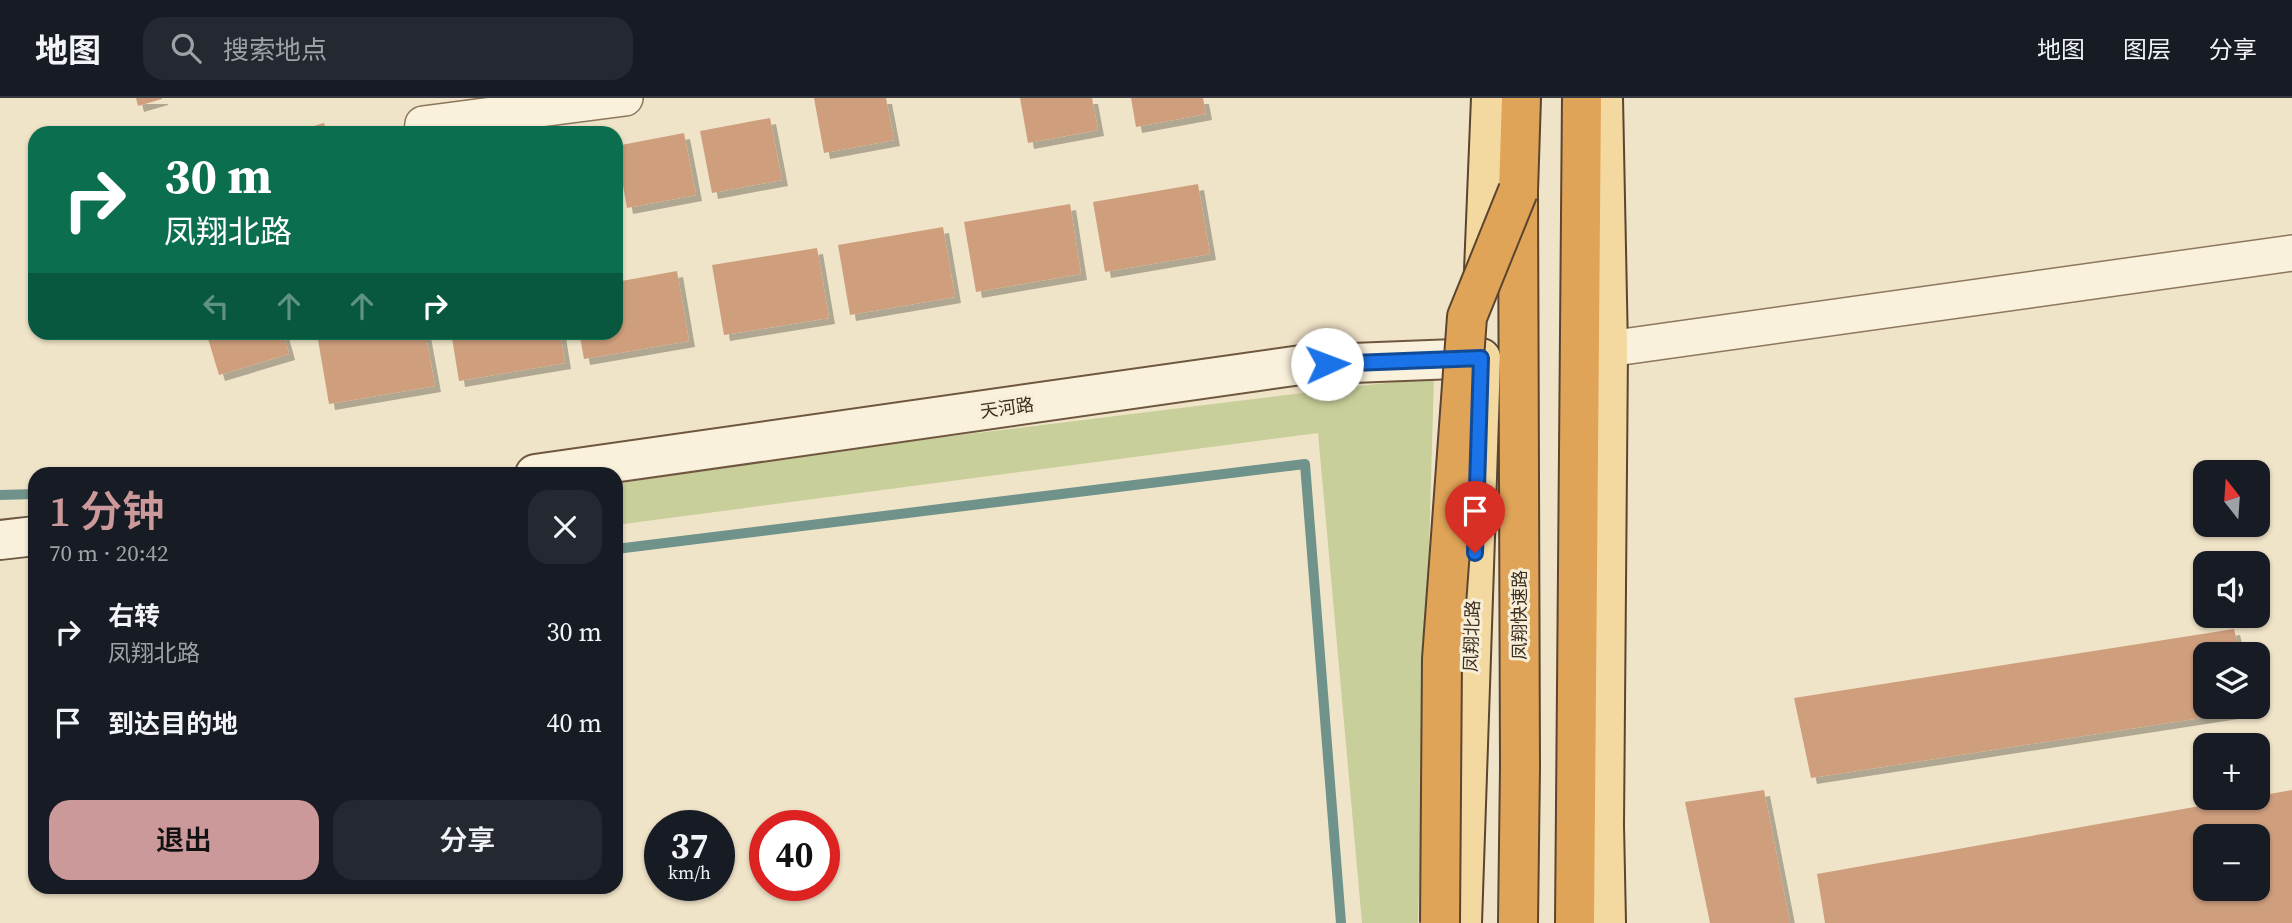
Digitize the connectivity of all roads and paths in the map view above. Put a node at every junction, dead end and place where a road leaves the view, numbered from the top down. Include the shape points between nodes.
1 (625, 98) edge
2 (1491, 98) edge
3 (1521, 98) edge
4 (1582, 98) edge
5 (1603, 98) edge
6 (423, 126) edge
7 (1518, 191) junction
8 (2292, 253) edge
9 (1608, 349) junction
10 (1481, 358) junction
11 (584, 467) edge
12 (28, 537) edge
13 (0, 540) edge
14 (1440, 923) edge
15 (1462, 923) edge
16 (1518, 923) edge
17 (1575, 923) edge
18 (1606, 923) edge

1 - 6 street
2 - 10 main road, 凤翔北路
3 - 7 highway, 凤翔快速路
4 - 17 highway
5 - 9 main road
7 - 14 highway, bridge via 1468,317 1441,659
7 - 16 highway, 凤翔快速路
8 - 9 street
9 - 18 main road
10 - 11 street, 天河路 via 1301,365
10 - 15 main road, 凤翔北路
12 - 13 street

